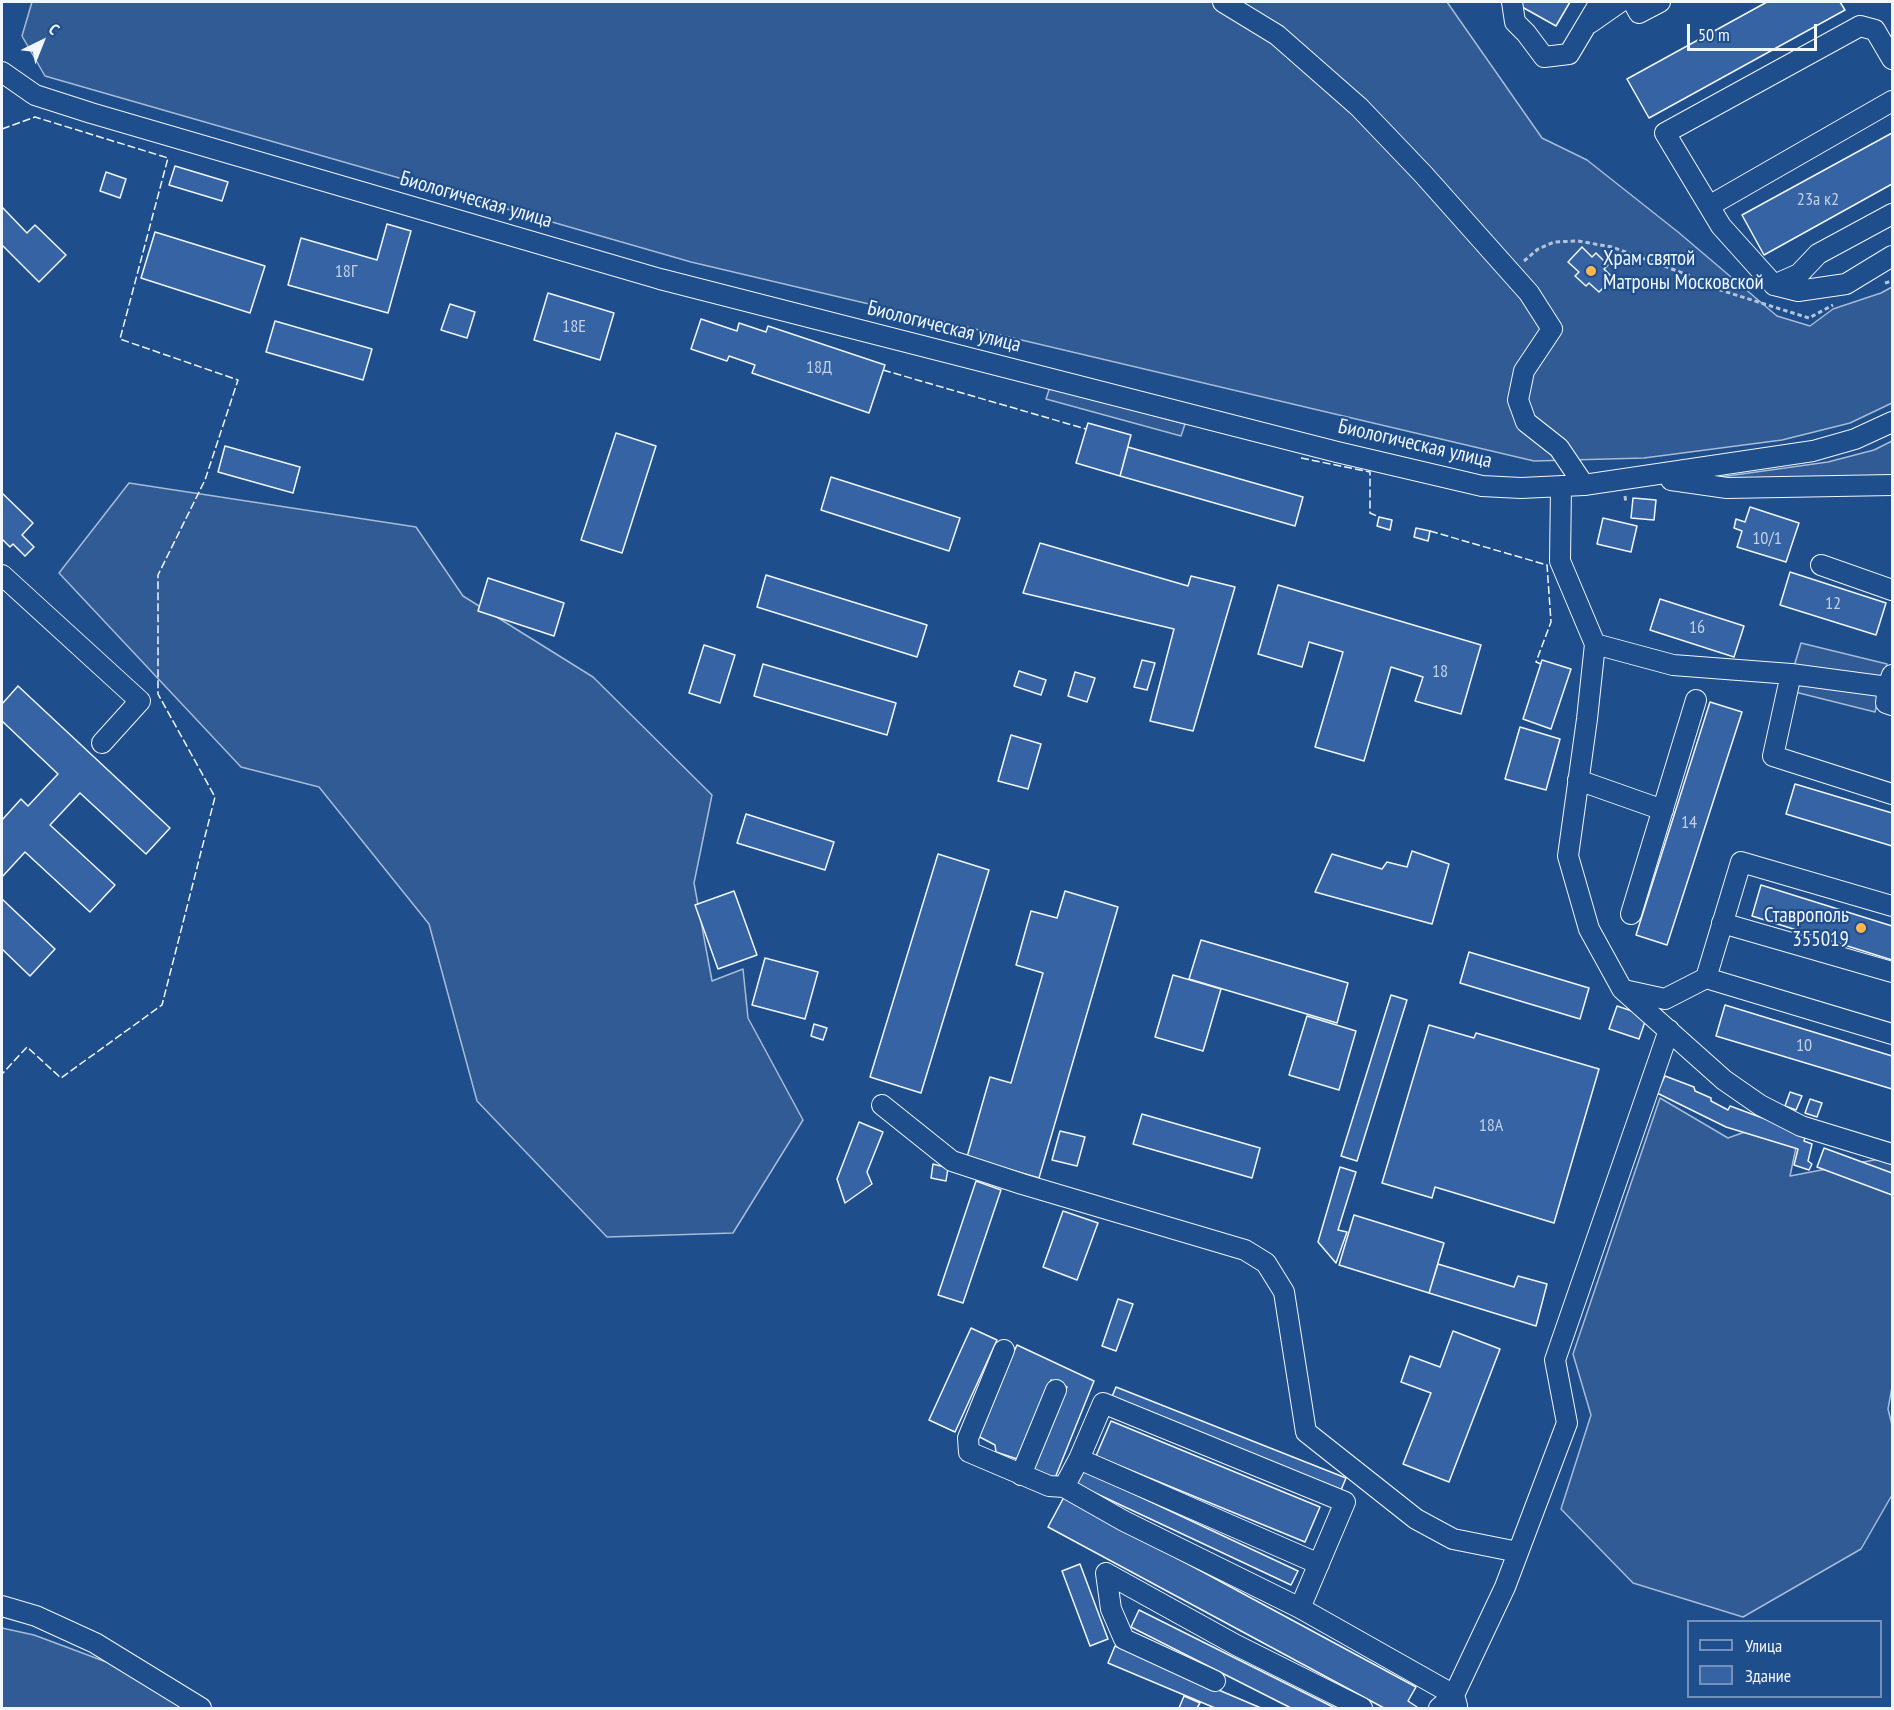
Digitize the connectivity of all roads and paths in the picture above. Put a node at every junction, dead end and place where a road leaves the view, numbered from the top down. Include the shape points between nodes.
1 (1223, 2) edge
2 (1512, 2) edge
3 (1600, 2) edge
4 (1620, 2) edge
5 (1633, 2) edge
6 (1660, 2) edge
7 (1588, 25) junction
8 (1892, 56) edge
9 (2, 72) edge
10 (1893, 100) edge
11 (1709, 206) junction
12 (1893, 214) edge
13 (1893, 255) edge
14 (1511, 272) junction
15 (1893, 281) edge
16 (1884, 284) dead end
17 (1774, 285) junction
18 (1835, 303) dead end
19 (1893, 422) edge
20 (1651, 476) junction
21 (1584, 485) junction
22 (1893, 485) edge
23 (1561, 486) junction
24 (1821, 565) dead end
25 (2, 574) edge
26 (1893, 590) edge
27 (1595, 644) junction
28 (1791, 674) junction
29 (1891, 689) edge
30 (1696, 700) dead end
31 (102, 743) dead end
32 (1578, 780) junction
33 (1893, 794) edge
34 (1663, 810) junction
35 (1893, 906) edge
36 (1631, 914) dead end
37 (1722, 923) junction
38 (1893, 972) edge
39 (1706, 978) junction
40 (1622, 989) junction
41 (1669, 1030) junction
42 (1893, 1034) edge
43 (882, 1105) dead end
44 (1893, 1154) edge
45 (1004, 1350) dead end
46 (1056, 1390) dead end
47 (1079, 1459) junction
48 (1021, 1476) junction
49 (1064, 1487) junction
50 (1518, 1552) junction
51 (1319, 1564) junction
52 (2, 1606) edge
53 (1300, 1608) junction
54 (1215, 1681) dead end
55 (1456, 1702) edge
56 (201, 1708) edge
57 (1362, 1708) edge
58 (1439, 1708) edge

1 - 14 street via 1277,35 1359,107
2 - 7 street via 1515,22 1544,57 1569,54
3 - 7 street
4 - 7 street
5 - 6 street via 1639,13
8 - 11 street via 1875,30 1860,26 1665,133
9 - 23 street, Биологическая улица via 35,95 91,114 660,279 1435,476 1482,486
10 - 11 street
11 - 17 street via 1721,226
12 - 17 street via 1818,254 1799,274
13 - 17 street via 1846,284 1798,291
14 - 18 path via 1538,249 1554,242 1578,242 1612,247 1691,276 1701,284 1809,318
14 - 21 street via 1552,329 1524,370 1518,400 1526,422 1559,448
15 - 16 path
19 - 20 street, Биологическая улица via 1855,440 1813,451
20 - 21 street, Биологическая улица
20 - 22 street via 1727,488
21 - 23 street, Биологическая улица
23 - 27 street via 1560,561
24 - 26 street
25 - 31 street via 140,701
27 - 28 street via 1673,664
27 - 32 street
28 - 29 street
28 - 33 street via 1773,756
30 - 34 street
32 - 34 street
32 - 40 street via 1568,856 1589,929
34 - 36 street
35 - 37 street via 1741,862
37 - 38 street
37 - 39 street
39 - 40 street via 1665,999
39 - 42 street
40 - 41 street
41 - 44 street via 1724,1080 1760,1105 1801,1126
41 - 50 street via 1555,1360 1566,1424
43 - 50 street via 952,1161 1245,1250 1266,1263 1284,1292 1306,1432 1416,1519 1453,1539
45 - 48 street via 968,1438 969,1452
46 - 48 street
47 - 49 street
47 - 51 street
47 - 51 street via 1102,1404 1345,1502
48 - 49 street
49 - 53 street
50 - 55 street
51 - 53 street
52 - 56 street via 36,1616 95,1643
53 - 55 street
54 - 57 street via 1124,1639 1111,1609 1106,1573 1236,1646
55 - 58 street

